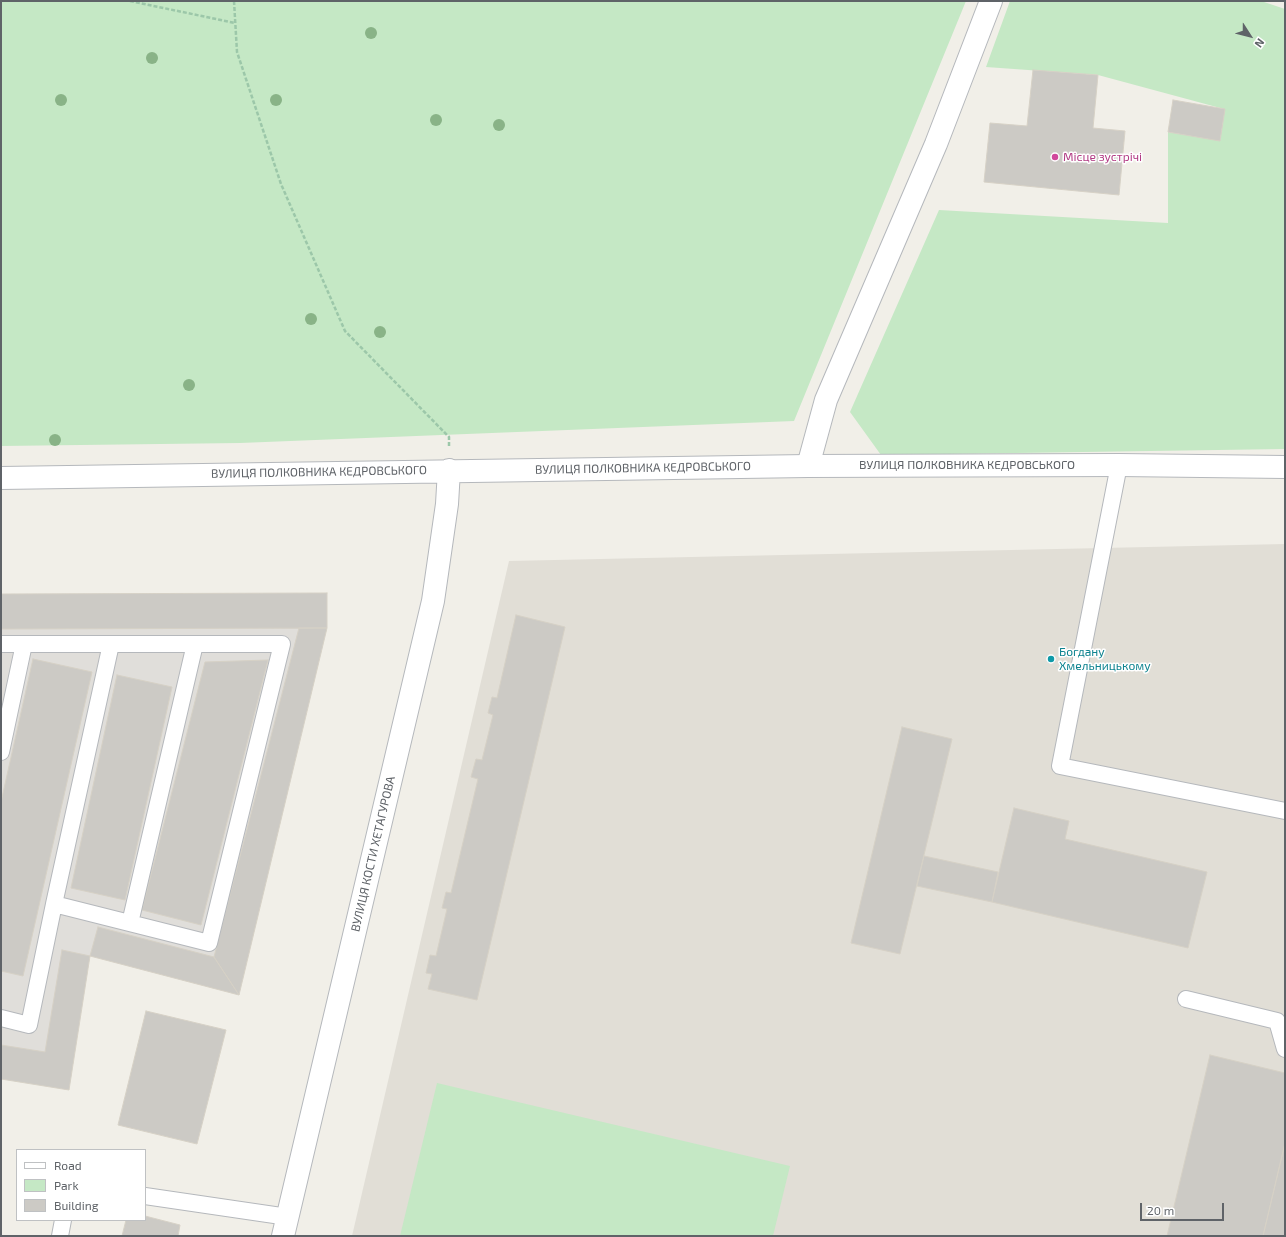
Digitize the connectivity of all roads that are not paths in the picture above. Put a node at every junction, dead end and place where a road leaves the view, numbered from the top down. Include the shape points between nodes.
1 (991, 1) edge
2 (1118, 465) junction
3 (808, 466) junction
4 (1285, 467) edge
5 (449, 470) junction
6 (1, 478) edge
7 (1, 644) edge
8 (24, 644) junction
9 (111, 644) junction
10 (196, 644) junction
11 (1, 752) edge
12 (1285, 811) edge
13 (54, 904) junction
14 (130, 923) junction
15 (1186, 999) dead end
16 (1, 1018) edge
17 (1285, 1049) edge
18 (146, 1196) edge
19 (63, 1221) edge
20 (286, 1227) edge
21 (60, 1236) edge

1 - 3 street via 936,144 826,400
2 - 3 street, ВУЛИЦЯ ПОЛКОВНИКА КЕДРОВСЬКОГО
2 - 4 street, ВУЛИЦЯ ПОЛКОВНИКА КЕДРОВСЬКОГО
2 - 12 lane via 1060,766
3 - 5 street, ВУЛИЦЯ ПОЛКОВНИКА КЕДРОВСЬКОГО
5 - 6 street, ВУЛИЦЯ ПОЛКОВНИКА КЕДРОВСЬКОГО
5 - 20 street, ВУЛИЦЯ КОСТИ ХЕТАГУРОВА via 434,601
7 - 8 lane
8 - 9 lane
8 - 11 lane
9 - 10 lane
9 - 13 lane
10 - 14 lane
10 - 14 lane via 282,644 209,943
13 - 14 lane
13 - 16 lane via 29,1025
15 - 17 lane via 1277,1021
18 - 20 lane
19 - 21 lane

